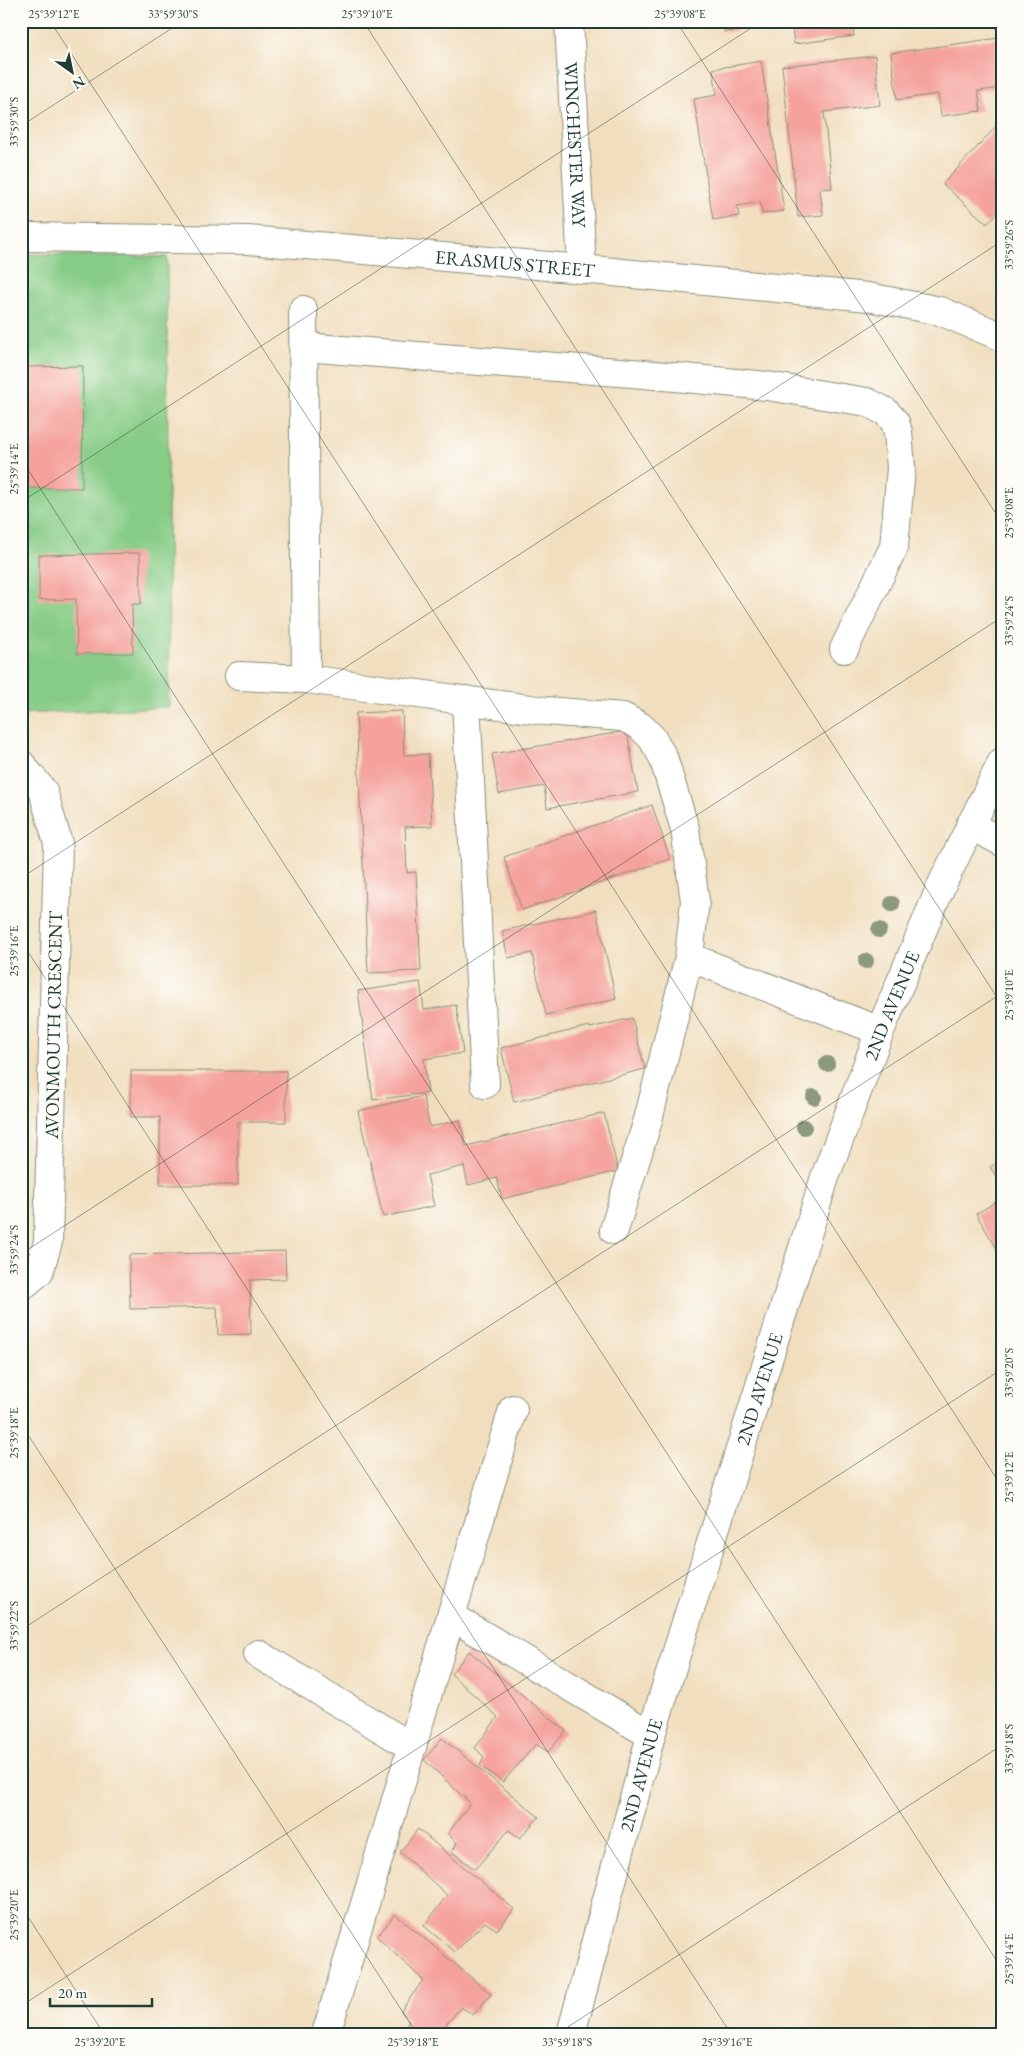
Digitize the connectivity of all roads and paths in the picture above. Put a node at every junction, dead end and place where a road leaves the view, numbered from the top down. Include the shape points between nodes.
1 (570, 21) edge
2 (21, 238) edge
3 (582, 269) junction
4 (303, 310) dead end
5 (1002, 337) edge
6 (304, 347) junction
7 (844, 649) dead end
8 (238, 676) dead end
9 (306, 679) junction
10 (466, 700) junction
11 (1002, 762) edge
12 (21, 764) edge
13 (970, 825) junction
14 (1002, 842) edge
15 (689, 957) junction
16 (880, 1032) junction
17 (485, 1084) dead end
18 (614, 1230) dead end
19 (21, 1287) edge
20 (513, 1409) dead end
21 (451, 1616) junction
22 (258, 1654) dead end
23 (651, 1735) junction
24 (412, 1747) junction
25 (326, 2034) edge
26 (571, 2034) edge

1 - 3 street, WINCHESTER WAY
2 - 3 street, ERASMUS STREET via 248,240
3 - 5 street, ERASMUS STREET via 868,298 940,311
4 - 6 street
6 - 7 street via 766,386 867,402 886,412 895,422 898,432 901,468 894,547
6 - 9 street
8 - 9 street
9 - 10 street
10 - 15 street via 545,711 623,716 652,738 663,757 685,828 695,901
10 - 17 street
11 - 13 street, 2ND AVENUE
12 - 19 street, AVONMOUTH CRESCENT via 43,791 58,843 48,1242 39,1272
13 - 14 street
13 - 16 street, 2ND AVENUE
15 - 16 street
15 - 18 street via 648,1120
16 - 23 street, 2ND AVENUE via 825,1177
20 - 21 street
21 - 23 street
21 - 24 street
22 - 24 street
23 - 26 street, 2ND AVENUE
24 - 25 street

